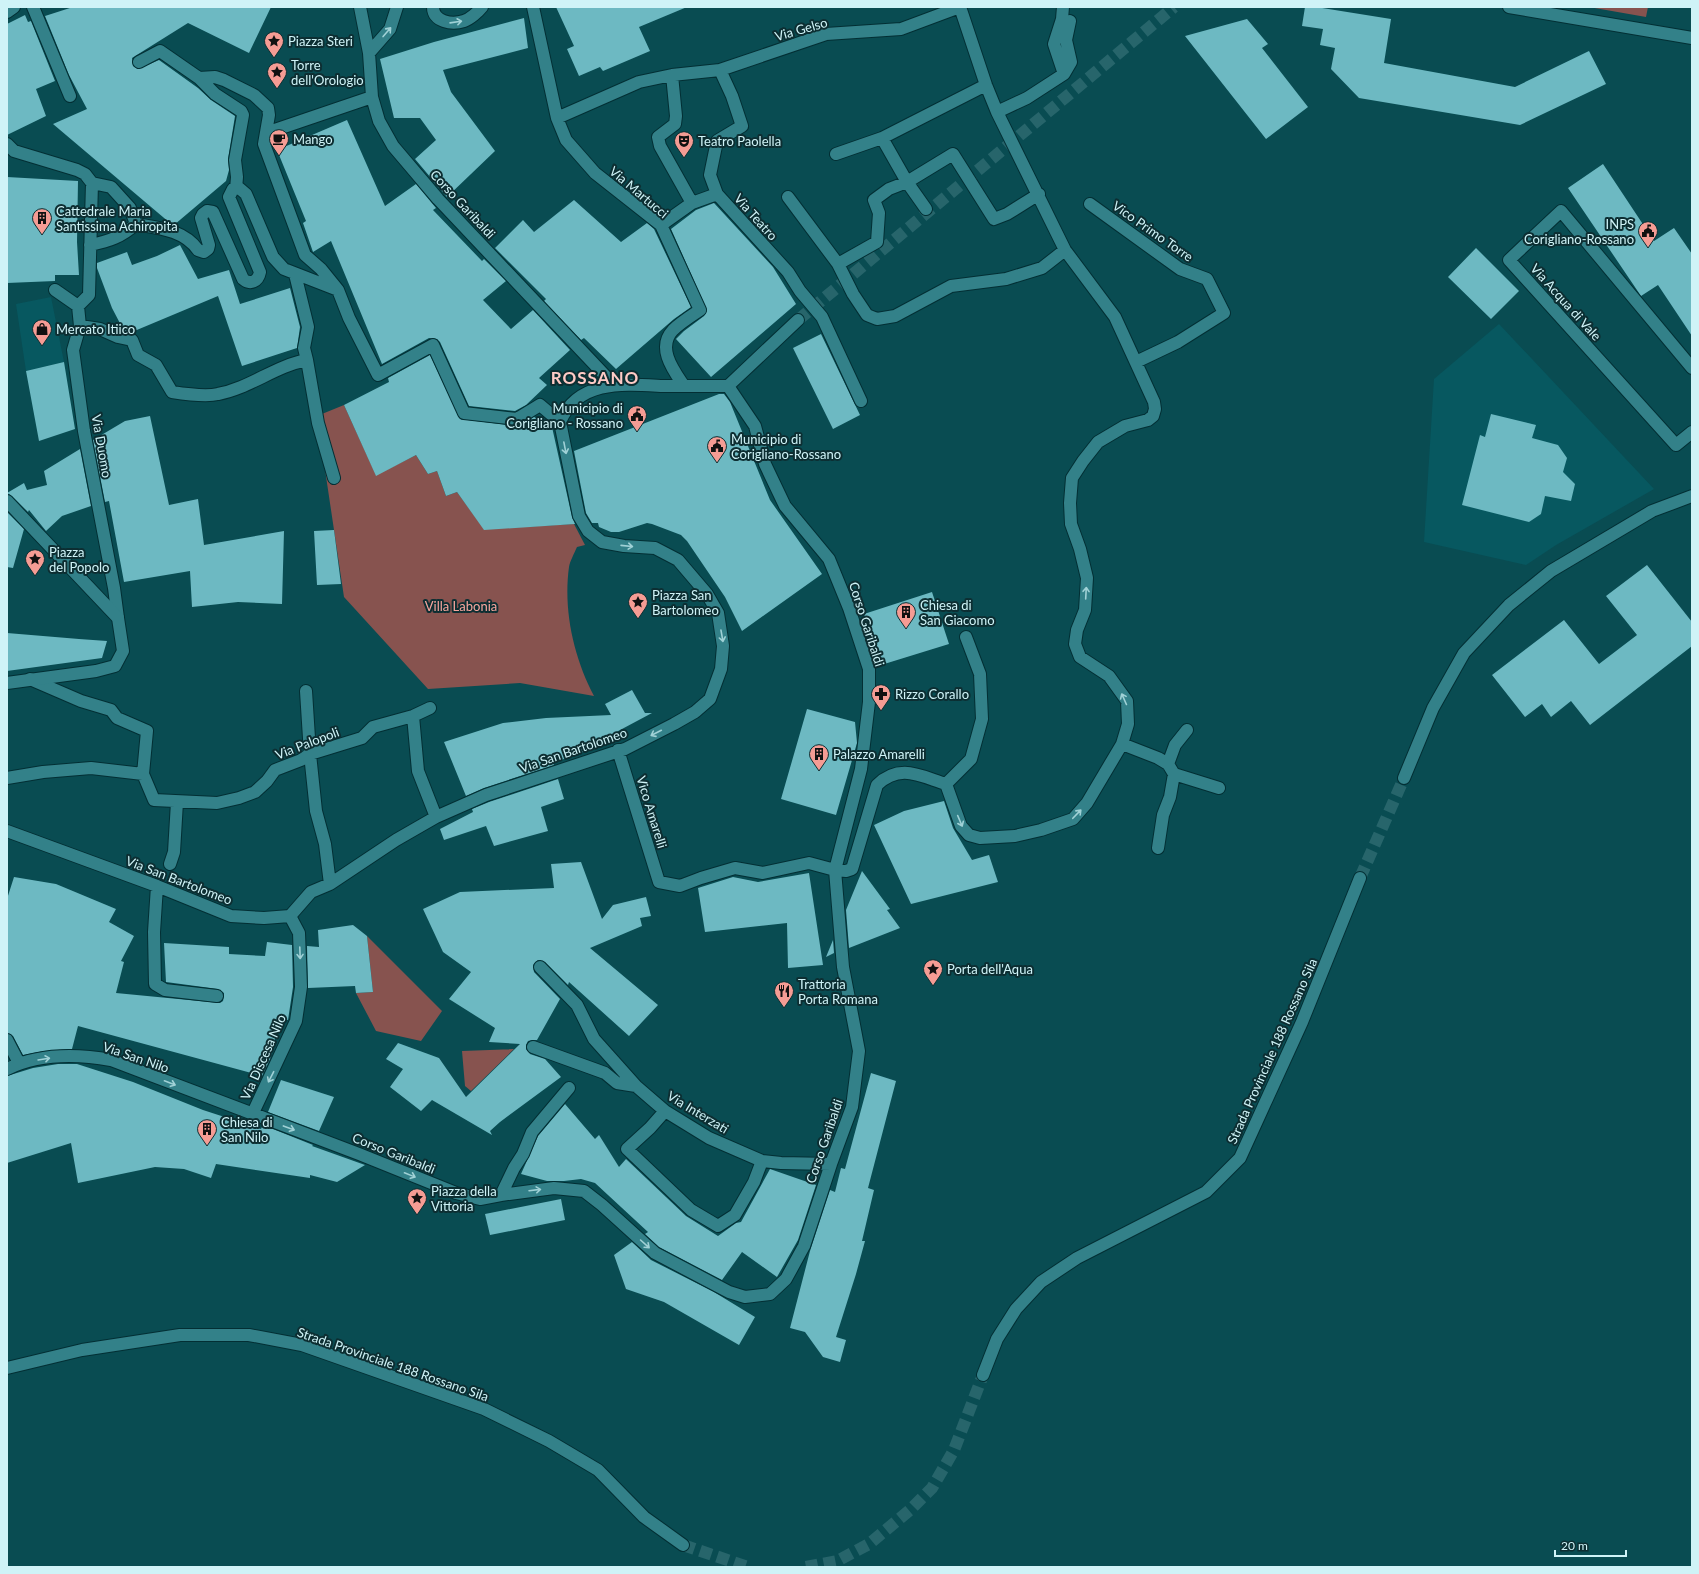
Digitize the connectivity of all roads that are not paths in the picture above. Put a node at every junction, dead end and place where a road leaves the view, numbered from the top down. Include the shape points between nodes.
1 (14, 7) edge
2 (33, 7) edge
3 (360, 7) edge
4 (397, 7) edge
5 (433, 7) edge
6 (482, 7) edge
7 (533, 7) edge
8 (960, 7) edge
9 (1063, 7) edge
10 (1509, 7) edge
11 (7, 12) edge
12 (1070, 21) dead end
13 (1692, 38) edge
14 (369, 53) junction
15 (139, 62) dead end
16 (720, 70) junction
17 (1064, 74) junction
18 (672, 75) junction
19 (199, 78) junction
20 (986, 85) junction
21 (70, 96) dead end
22 (372, 97) junction
23 (998, 112) junction
24 (557, 118) junction
25 (266, 133) junction
26 (882, 138) junction
27 (7, 144) edge
28 (836, 154) dead end
29 (907, 182) junction
30 (92, 183) junction
31 (236, 188) junction
32 (717, 194) junction
33 (1039, 194) junction
34 (788, 197) dead end
35 (692, 203) junction
36 (1090, 204) dead end
37 (926, 209) dead end
38 (136, 224) junction
39 (661, 225) junction
40 (90, 244) junction
41 (1065, 250) junction
42 (838, 264) junction
43 (295, 274) junction
44 (56, 290) dead end
45 (338, 290) junction
46 (78, 306) junction
47 (798, 320) tunnel mouth
48 (80, 326) junction
49 (307, 360) junction
50 (1136, 362) junction
51 (1692, 368) edge
52 (613, 384) junction
53 (684, 386) junction
54 (728, 386) junction
55 (861, 401) dead end
56 (560, 422) junction
57 (1692, 432) edge
58 (334, 478) dead end
59 (1692, 496) edge
60 (7, 501) edge
61 (118, 618) junction
62 (966, 637) dead end
63 (30, 680) junction
64 (7, 683) edge
65 (306, 691) dead end
66 (430, 708) dead end
67 (414, 716) junction
68 (1187, 730) dead end
69 (1122, 744) junction
70 (618, 750) junction
71 (310, 754) junction
72 (1168, 764) junction
73 (143, 774) junction
74 (1174, 774) junction
75 (7, 778) edge
76 (1404, 778) tunnel mouth
77 (946, 784) junction
78 (1219, 788) dead end
79 (177, 802) junction
80 (436, 817) junction
81 (9, 834) edge
82 (1158, 848) dead end
83 (170, 864) dead end
84 (835, 870) junction
85 (1360, 878) tunnel mouth
86 (330, 884) junction
87 (157, 886) junction
88 (290, 916) junction
89 (540, 967) dead end
90 (217, 996) dead end
91 (7, 1040) edge
92 (533, 1047) dead end
93 (19, 1063) junction
94 (7, 1068) edge
95 (636, 1086) junction
96 (569, 1088) dead end
97 (665, 1111) junction
98 (252, 1115) junction
99 (762, 1161) junction
100 (831, 1164) junction
101 (501, 1194) junction
102 (7, 1368) edge
103 (983, 1375) tunnel mouth
104 (683, 1545) tunnel mouth

1 - 11 street
2 - 21 street
3 - 14 street, Corso Garibaldi
14 -> 4 street via 390,29
5 -> 6 street via 438,19 448,23 464,21
7 - 24 street, Via Martucci
8 - 16 street, Via Gelso via 901,29 826,34
8 - 20 street
9 - 17 street via 1054,44
10 - 13 street
12 - 17 street via 1066,40 1071,62
14 - 22 street, Corso Garibaldi
15 - 19 street via 160,51
16 - 18 street, Via Gelso
16 - 32 street via 742,126 717,141 710,176
17 - 23 street via 1027,98
18 - 24 street, Via Gelso via 639,82
18 - 35 street via 675,124 658,138
19 - 25 street via 215,77 254,95 268,108
19 - 31 street via 243,115 235,160
20 - 23 street
20 - 26 street
22 - 25 street
22 - 52 street, Corso Garibaldi via 379,121 393,146 419,178
23 - 33 street
24 - 39 street, Via Martucci via 566,140 595,173
25 - 45 street via 264,144 305,255 321,269
26 - 28 street
26 - 29 street
27 - 30 street via 14,151 77,170 85,174
29 - 33 street via 954,154 994,219
29 - 37 street
29 - 42 street via 889,189 874,200 879,213 877,242
30 - 38 street via 110,187 130,208
30 - 40 street
31 - 38 street via 229,197 260,272 254,281 248,282 243,279 213,212 204,212 201,218 209,245 204,252 198,250 183,236
31 - 43 street via 242,189 246,194 273,257 284,269
32 - 35 street, Via Teatro
32 - 55 street, Via Teatro via 788,272 800,291 822,316
33 - 41 street
34 - 42 street
35 - 39 street, Via Teatro
36 - 50 street, Vico Primo Torre via 1180,270 1207,279 1224,313 1178,342
38 - 40 street via 110,241
39 - 53 street, Via Martucci via 700,310 673,330 666,344 666,353 672,369
40 - 46 street via 89,296
41 - 42 street via 1042,268 1006,279 951,286 895,316 877,319 867,316 852,294
41 - 50 street via 1115,317
43 - 45 street
43 - 49 street via 308,327 304,348
44 - 46 street
45 - 56 street via 349,318 378,374 433,345 464,413 518,419 540,405
46 - 48 street, Via Duomo
47 - 54 street
48 - 49 street via 100,329 132,340 138,355 156,365 172,392 218,394 248,384 292,363
48 - 61 street, Via Duomo via 73,350 84,431
49 - 58 street via 318,422
69 -> 50 street via 1128,724 1127,701 1109,676 1080,657 1075,644 1085,610 1086,578 1071,524 1070,503 1072,478 1098,442 1125,426 1148,420 1153,416 1154,402
51 - 57 street, Via Acqua di Vale via 1561,211 1509,260 1676,445
52 - 53 street
52 - 56 street via 575,400 565,410
53 - 54 street
54 - 84 street, Corso Garibaldi via 755,426 765,464 785,506 829,560 849,608 869,669 869,702 860,769
56 -> 70 street, Via San Bartolomeo via 579,516 588,531 602,542 655,548 678,560 707,594 718,613 723,646 721,669 710,699 695,712 674,724 625,749
59 - 76 street via 1652,512 1552,571 1509,605 1464,653 1434,708
60 - 61 street
61 - 63 street, Via Duomo via 123,651 115,666
62 - 77 street via 980,674 982,718 971,759
63 - 64 street
63 - 73 street, Via Palopoli via 111,710 117,718 147,731
65 - 71 street
66 - 67 street, Via Palopoli
67 - 71 street, Via Palopoli via 374,727 362,738
67 - 80 street via 418,771
68 - 72 street via 1175,745
69 - 72 street
77 -> 69 street via 961,826 969,835 980,838 1015,836 1073,819 1087,803
70 - 80 street, Via San Bartolomeo via 486,795
70 - 84 street, Vico Amarelli via 660,882 680,886 735,868 763,873 809,863
71 - 79 street, Via Palopoli via 274,770 267,782 255,792 239,798 217,803
71 - 86 street via 316,811 325,844
72 - 74 street
73 - 75 street via 91,768
73 - 79 street, Via Palopoli via 154,800
74 - 78 street
74 - 82 street via 1163,815
77 - 84 street via 909,773 895,773 886,777 877,785 852,869
79 - 83 street via 174,852
80 - 86 street, Via San Bartolomeo
81 - 87 street, Via San Bartolomeo
84 - 100 street, Corso Garibaldi via 843,967 859,1051 852,1107
85 - 103 street, Strada Provinciale 188 Rossano Sila via 1302,1022 1240,1158 1206,1192 1077,1258 1041,1282 1016,1309 997,1338
86 - 88 street, Via San Bartolomeo via 311,892
87 - 88 street, Via San Bartolomeo via 231,916
87 - 90 street via 154,932 155,984 165,990
88 -> 98 street, Via Discesa Nilo via 299,933 301,987 296,1021
89 - 95 street, Via Interzati via 577,1005 594,1039
91 - 93 street
92 - 95 street via 605,1073 617,1083
93 - 94 street, Via San Nilo
93 -> 98 street, Via San Nilo via 60,1056 111,1060
95 - 97 street, Via Interzati
96 - 101 street via 532,1132
97 - 99 street, Via Interzati via 709,1138
97 - 99 street via 627,1149 691,1210 718,1226 734,1215 754,1182
98 -> 101 street, Corso Garibaldi via 456,1194 480,1199
99 - 100 street, Via Interzati
101 -> 100 street, Corso Garibaldi via 554,1188 584,1191 655,1253 706,1281 745,1297 770,1294 786,1279 804,1246
102 - 104 street, Strada Provinciale 188 Rossano Sila via 82,1350 180,1335 249,1335 302,1345 484,1409 549,1441 598,1470 644,1517

